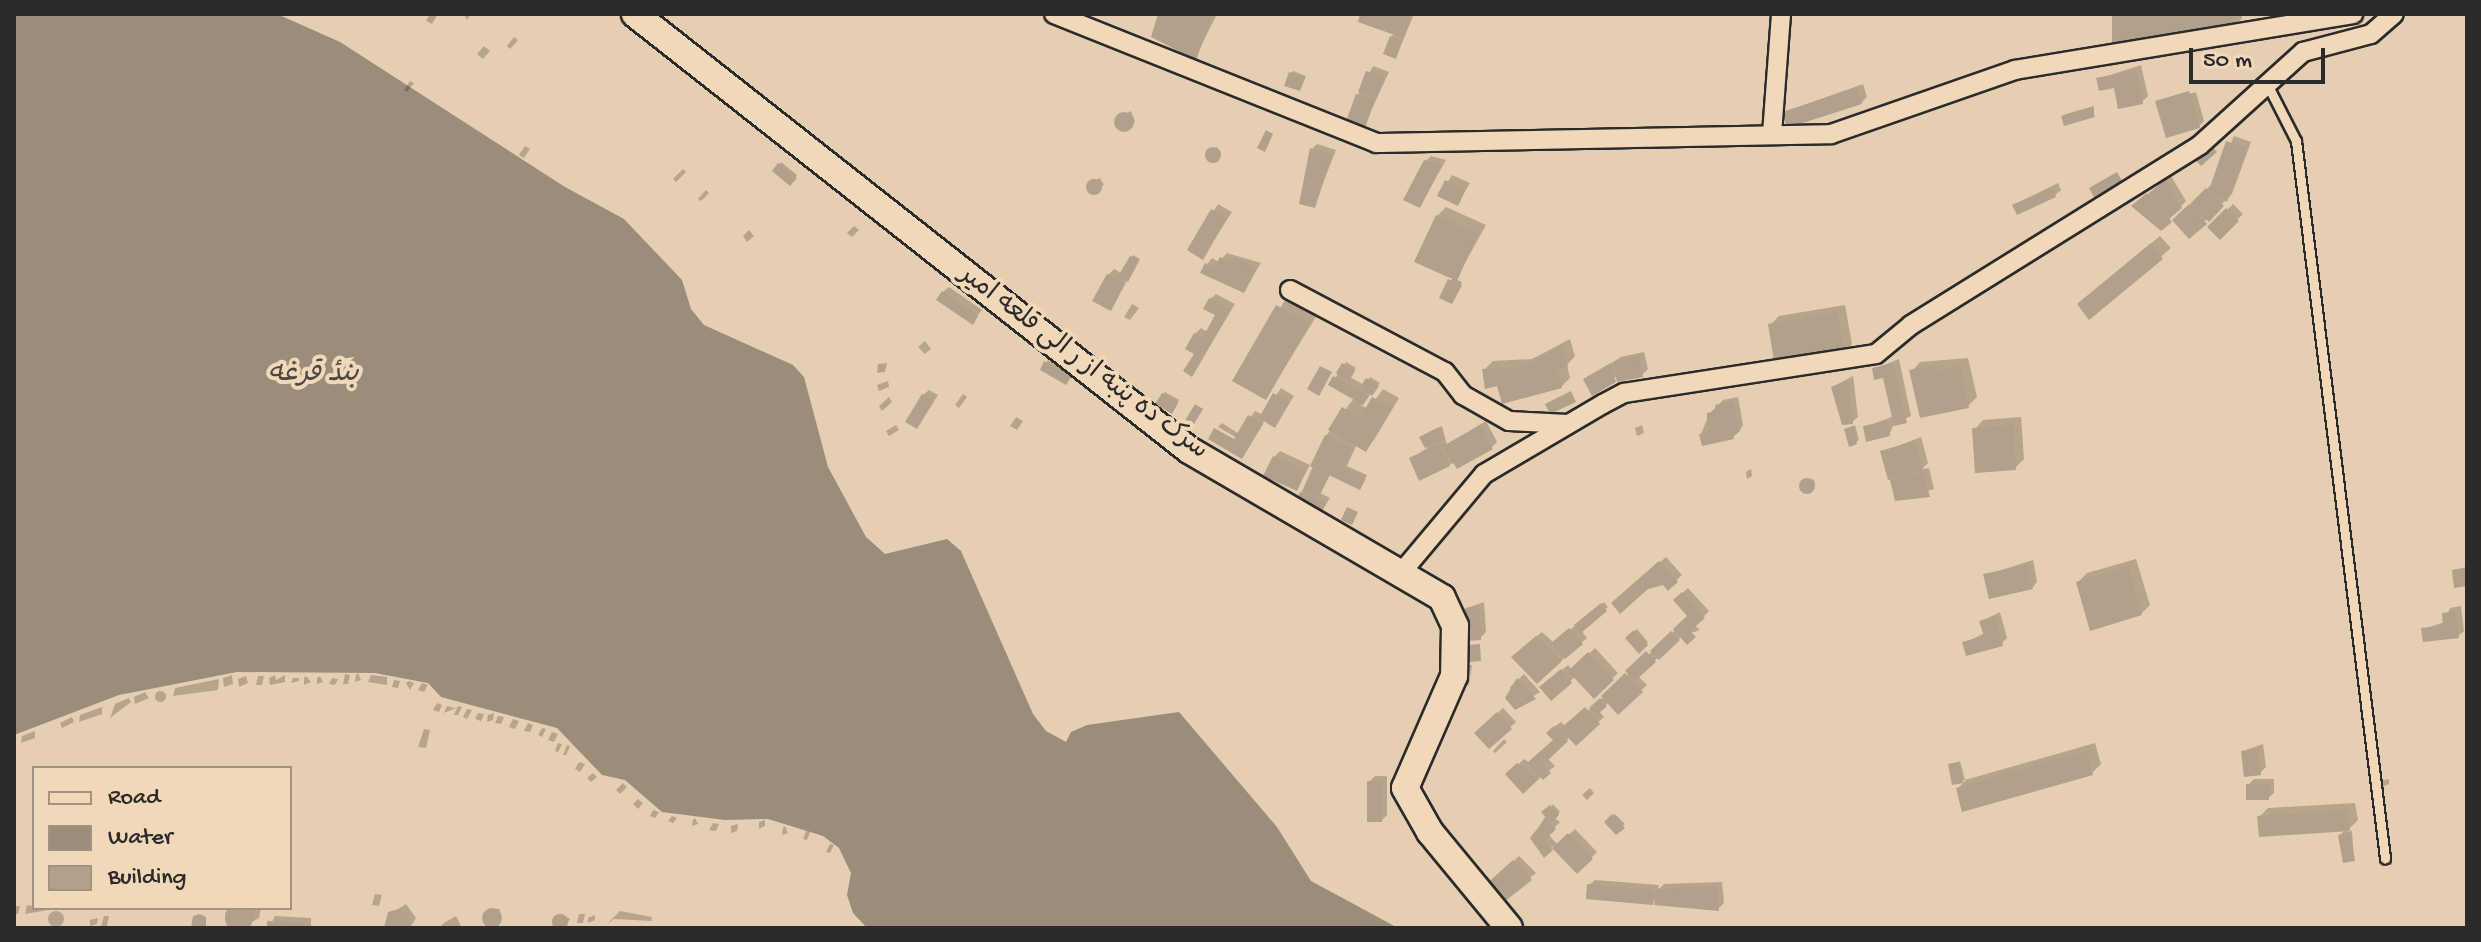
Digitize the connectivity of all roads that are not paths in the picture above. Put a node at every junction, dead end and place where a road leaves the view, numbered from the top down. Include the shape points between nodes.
1 (635, 14) edge
2 (1054, 14) edge
3 (1781, 14) edge
4 (2353, 14) edge
5 (2394, 14) edge
6 (2270, 21) edge
7 (2266, 82) junction
8 (1772, 134) junction
9 (1290, 290) dead end
10 (1568, 424) junction
11 (1401, 573) junction
12 (2385, 858) dead end
13 (1509, 928) edge

1 - 11 street, سرک ده پنبه از ر الی قلعه امیر via 1189,450
2 - 8 street via 1376,143
3 - 8 street
4 - 6 street
5 - 7 street via 2371,34 2303,52
6 - 8 street via 2015,70 1831,134
7 - 10 street via 2200,145 1911,325 1876,354 1624,393
7 - 12 lane via 2296,141
9 - 10 street via 1445,372 1463,395 1509,421
10 - 11 street via 1484,474
11 - 13 street, سرک ده پنبه از ر الی قلعه امیر via 1442,598 1455,626 1454,676 1405,788 1430,832

